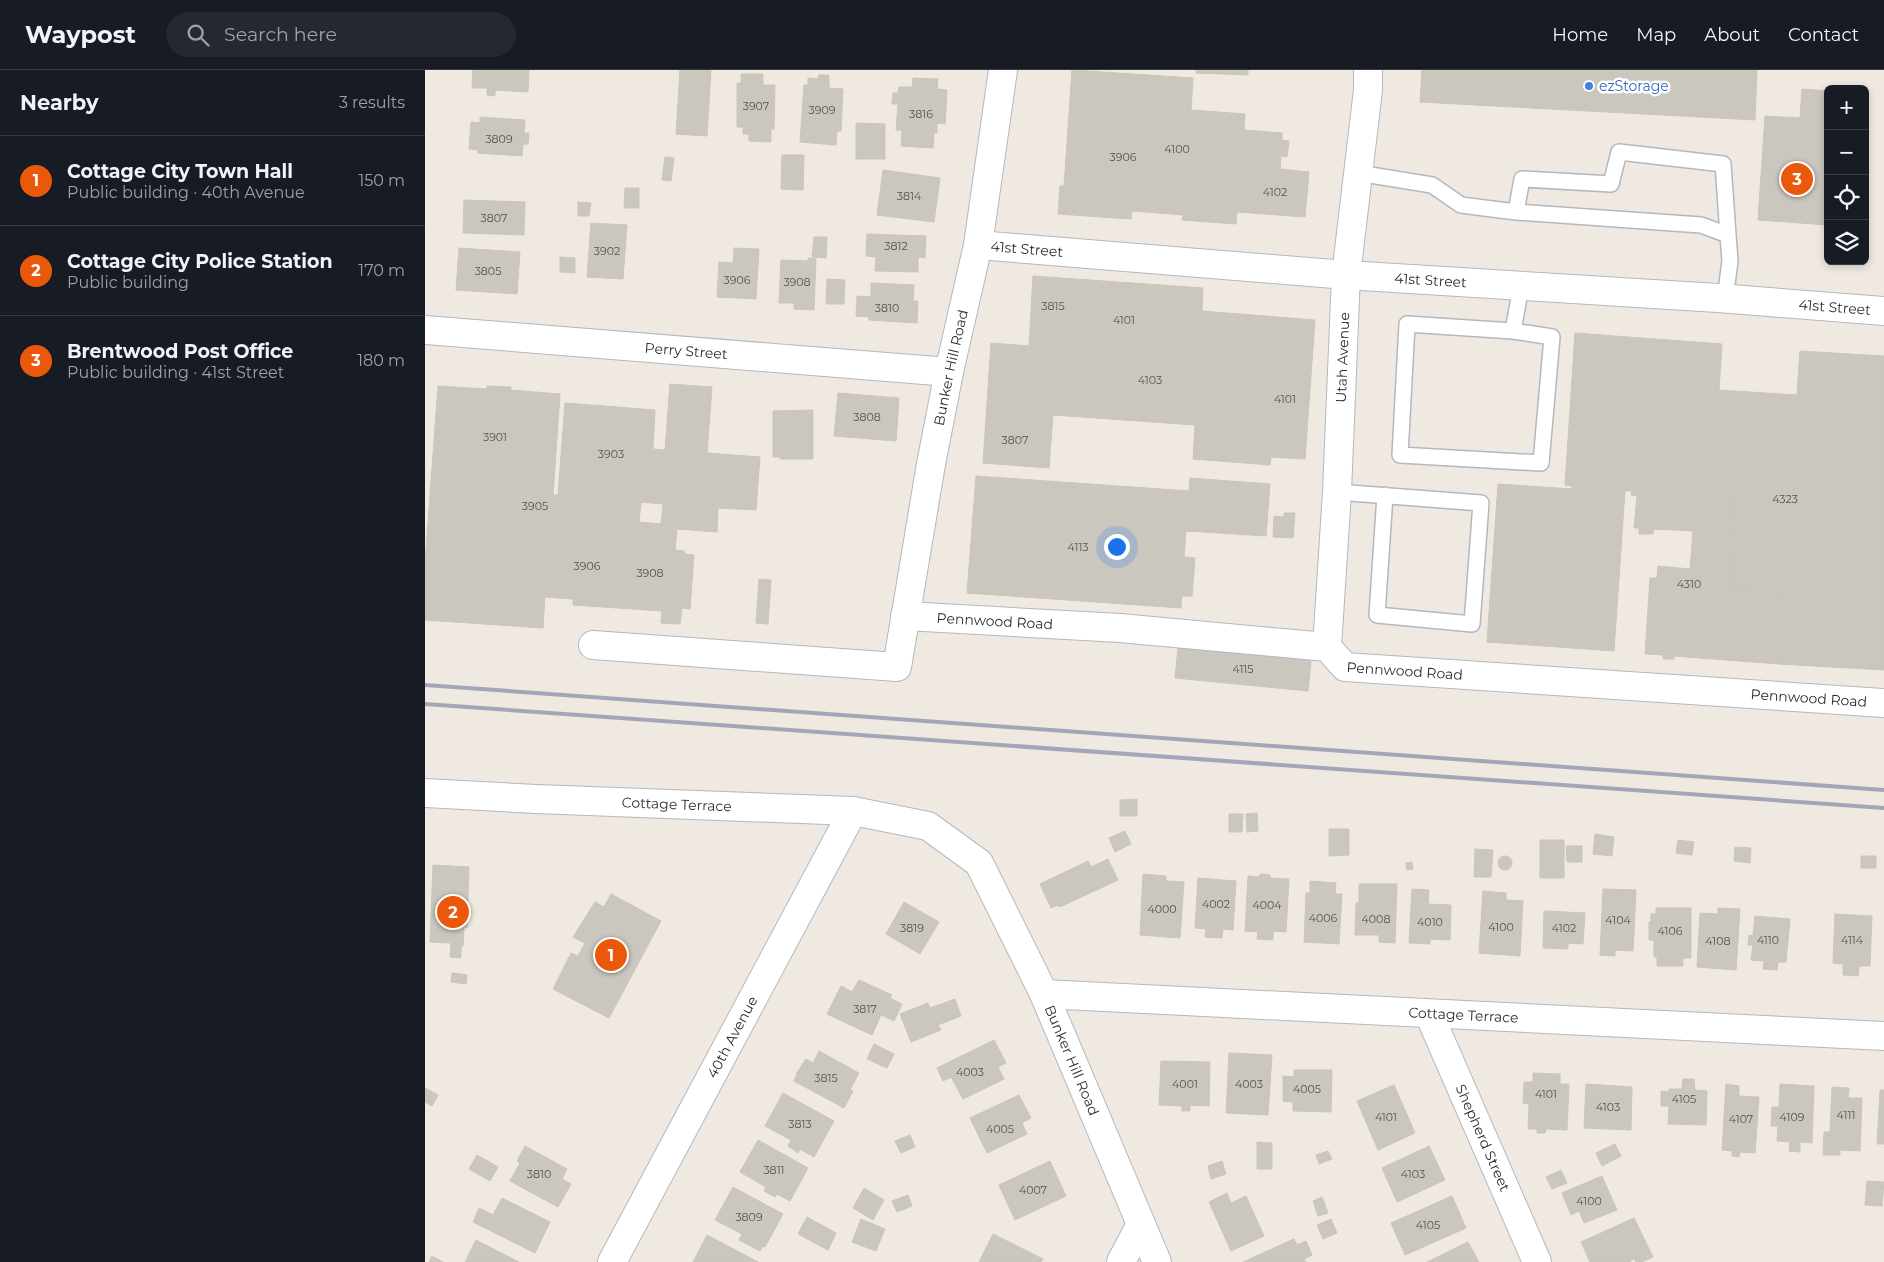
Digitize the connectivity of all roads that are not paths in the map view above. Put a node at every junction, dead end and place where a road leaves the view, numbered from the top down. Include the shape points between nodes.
1 (1003, 70) edge
2 (1368, 70) edge
3 (1358, 173) junction
4 (1516, 212) junction
5 (1727, 235) junction
6 (978, 245) junction
7 (1346, 275) junction
8 (1521, 286) junction
9 (1725, 299) junction
10 (1884, 311) edge
11 (425, 330) edge
12 (1513, 331) junction
13 (949, 372) junction
14 (1337, 492) junction
15 (1385, 496) junction
16 (905, 616) junction
17 (593, 645) dead end
18 (1327, 647) junction
19 (1884, 704) edge
20 (425, 793) edge
21 (853, 811) junction
22 (979, 863) joint
23 (1044, 994) junction
24 (1429, 1014) junction
25 (1884, 1036) edge
26 (1141, 1224) junction
27 (612, 1262) edge
28 (1121, 1262) edge
29 (1157, 1262) edge
30 (1537, 1262) edge

1 - 6 street, Bunker Hill Road
2 - 3 street, Utah Avenue
3 - 4 lane via 1432,185 1461,205
3 - 7 street, Utah Avenue
4 - 5 lane via 1701,224
4 - 5 lane via 1522,179 1611,184 1619,152 1723,164
5 - 9 lane via 1730,261
6 - 7 street, 41st Street
6 - 13 street, Bunker Hill Road
7 - 8 street, 41st Street
7 - 14 street, Utah Avenue
8 - 9 street, 41st Street
8 - 12 lane
9 - 10 street, 41st Street
11 - 13 street, Perry Street
12 - 12 lane via 1407,324 1400,455 1541,463 1552,337
13 - 16 street, Bunker Hill Road
14 - 15 lane
14 - 18 street, Utah Avenue
15 - 15 lane via 1481,502 1472,624 1377,615
16 - 17 street, Bunker Hill Road via 897,667
16 - 18 street, Pennwood Road via 1120,628
18 - 19 street, Pennwood Road via 1345,667
20 - 21 street, Cottage Terrace
21 - 22 street, Cottage Terrace via 928,826
21 - 27 street, 40th Avenue
22 - 23 street, Bunker Hill Road
23 - 24 street, Cottage Terrace
23 - 26 street, Bunker Hill Road
24 - 25 street, Cottage Terrace
24 - 30 street, Shepherd Street
26 - 28 street
26 - 29 street, Bunker Hill Road

